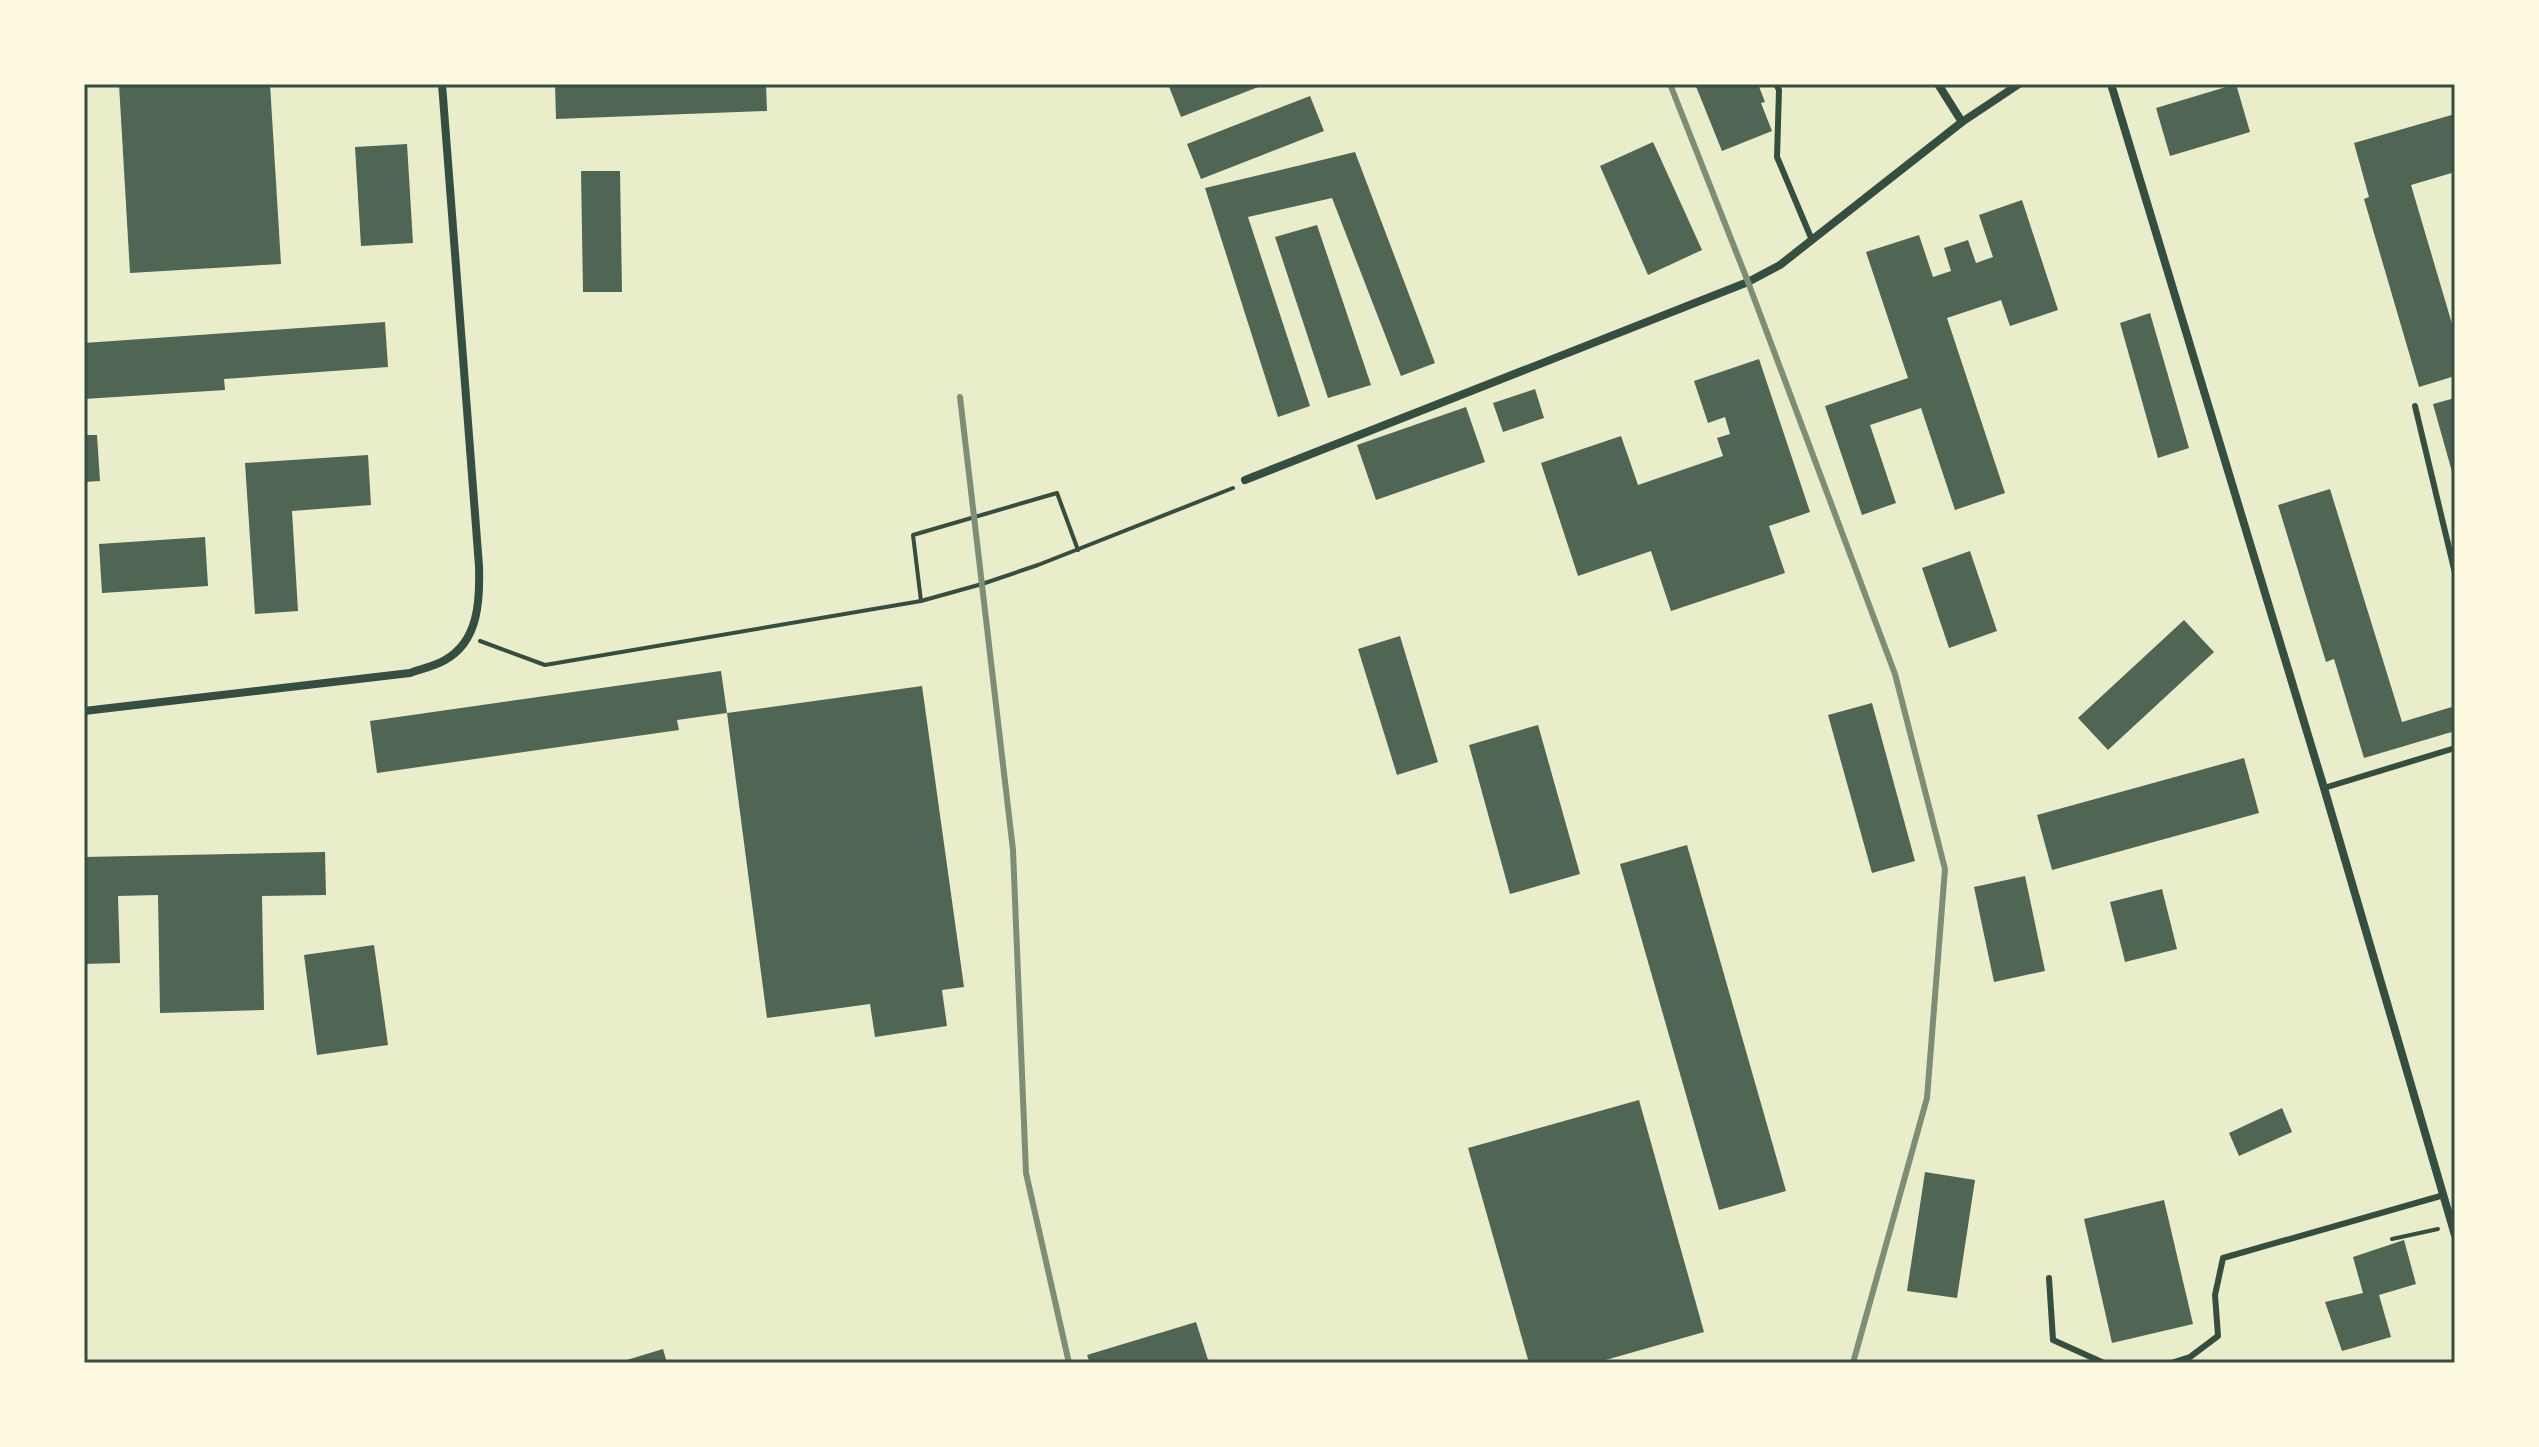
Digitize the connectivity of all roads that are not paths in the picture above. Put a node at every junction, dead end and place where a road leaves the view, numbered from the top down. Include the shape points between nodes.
1 (442, 84) edge
2 (1776, 84) edge
3 (1938, 84) edge
4 (2019, 84) edge
5 (2111, 84) edge
6 (1962, 122) junction
7 (1812, 240) junction
8 (2415, 406) dead end
9 (1245, 480) road end
10 (2455, 573) edge
11 (84, 711) edge
12 (2455, 748) edge
13 (2324, 788) junction
14 (2444, 1195) junction
15 (2455, 1235) edge
16 (2049, 1278) dead end
17 (2104, 1363) edge
18 (2171, 1363) edge

1 - 11 street via 479,566 480,605 469,637 446,660 410,673
2 - 7 lane via 1777,157
3 - 6 street
4 - 6 street
5 - 13 street
6 - 7 street
7 - 9 street via 1748,282
8 - 10 lane
12 - 13 lane
13 - 14 street
14 - 15 street
14 - 18 lane via 2223,1258 2215,1295 2218,1336 2190,1357
16 - 17 lane via 2053,1340

